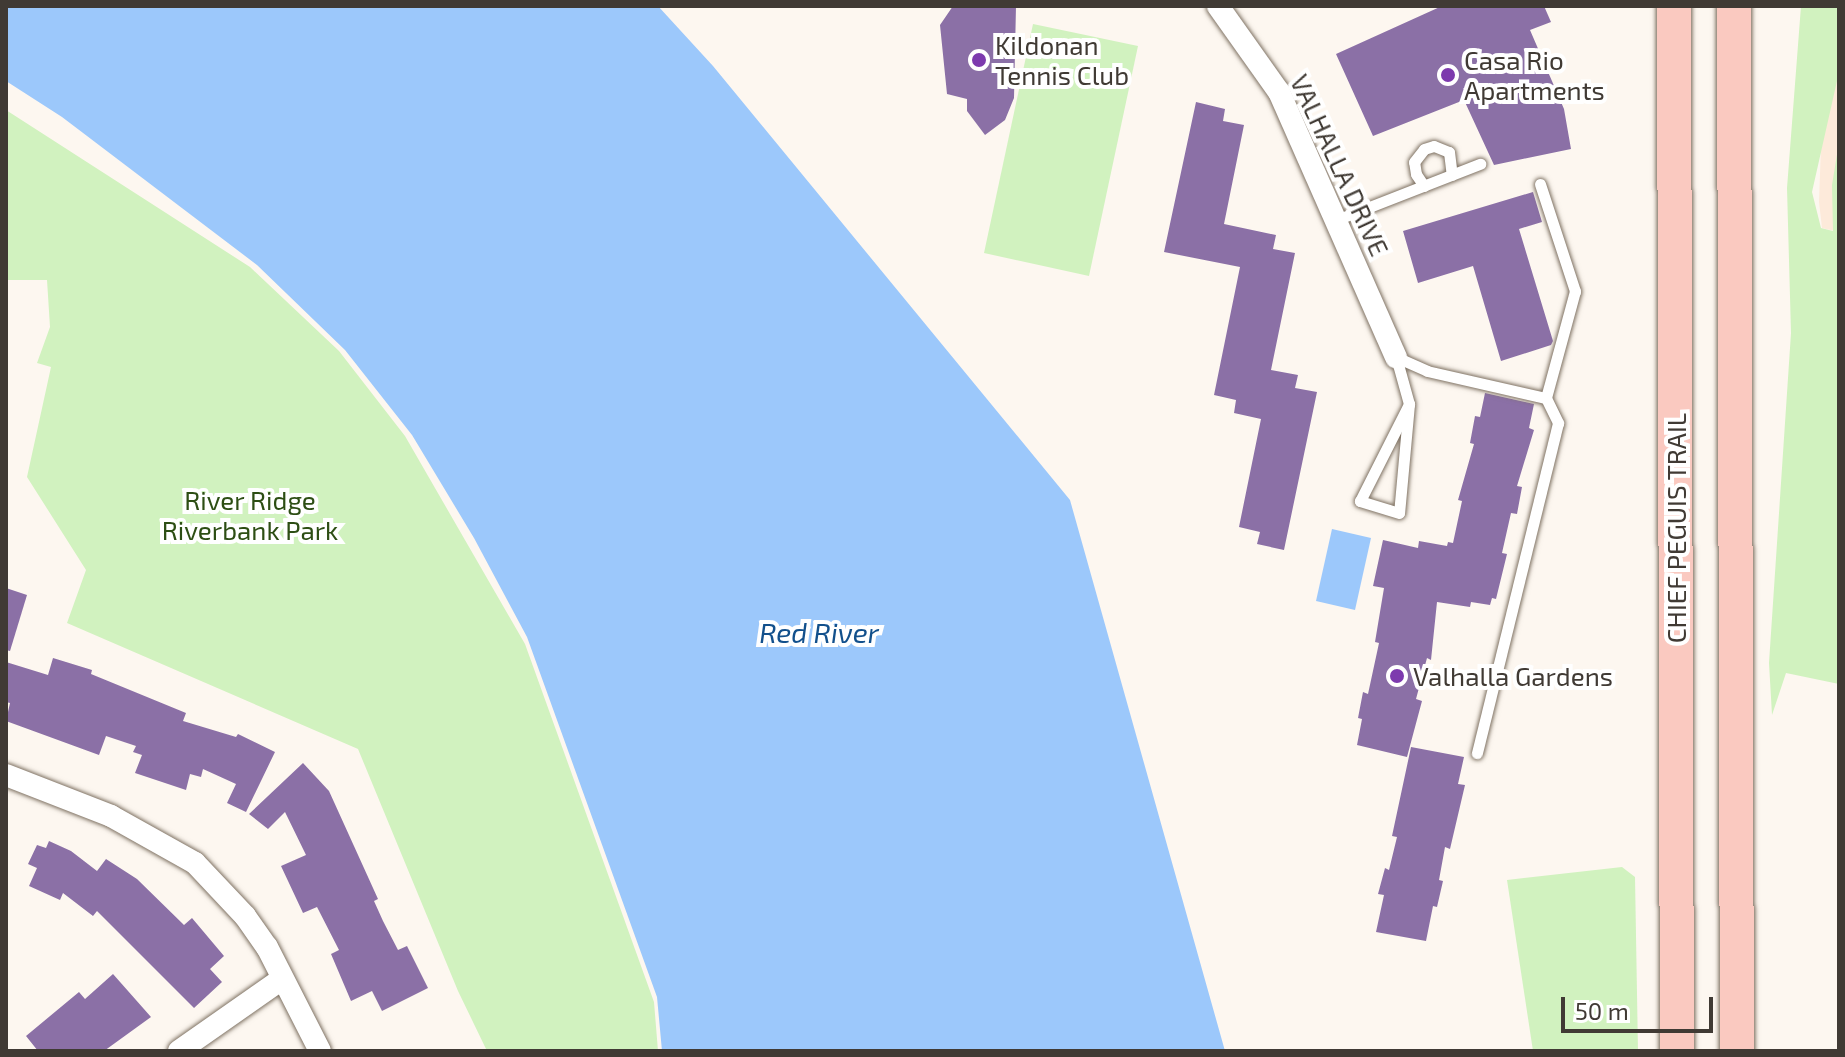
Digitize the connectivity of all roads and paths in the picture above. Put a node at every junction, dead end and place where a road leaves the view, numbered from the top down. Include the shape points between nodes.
1 (1218, 6) edge
2 (1674, 6) edge
3 (1743, 6) edge
4 (1735, 22) edge
5 (1480, 164) dead end
6 (1452, 175) junction
7 (1540, 184) dead end
8 (1424, 186) junction
9 (1336, 220) junction
10 (1396, 357) junction
11 (1546, 398) junction
12 (1409, 404) junction
13 (1477, 753) dead end
14 (6, 775) edge
15 (282, 979) junction
16 (179, 1051) edge
17 (320, 1051) edge
18 (1677, 1051) edge
19 (1737, 1051) edge

1 - 9 street, VALHALLA DRIVE via 1279,92
2 - 18 main road, CHIEF PEGUIS TRAIL
3 - 4 main road
4 - 19 main road
5 - 6 lane
6 - 8 lane
6 - 8 lane via 1449,152 1434,146 1424,149 1414,162
7 - 11 lane via 1575,291
8 - 9 lane
9 - 10 street, VALHALLA DRIVE
10 - 11 lane via 1427,371
10 - 12 lane
11 - 13 lane via 1558,423
12 - 12 lane via 1399,513 1360,501
14 - 15 street via 133,827 195,863 245,916
15 - 16 street
15 - 17 street

